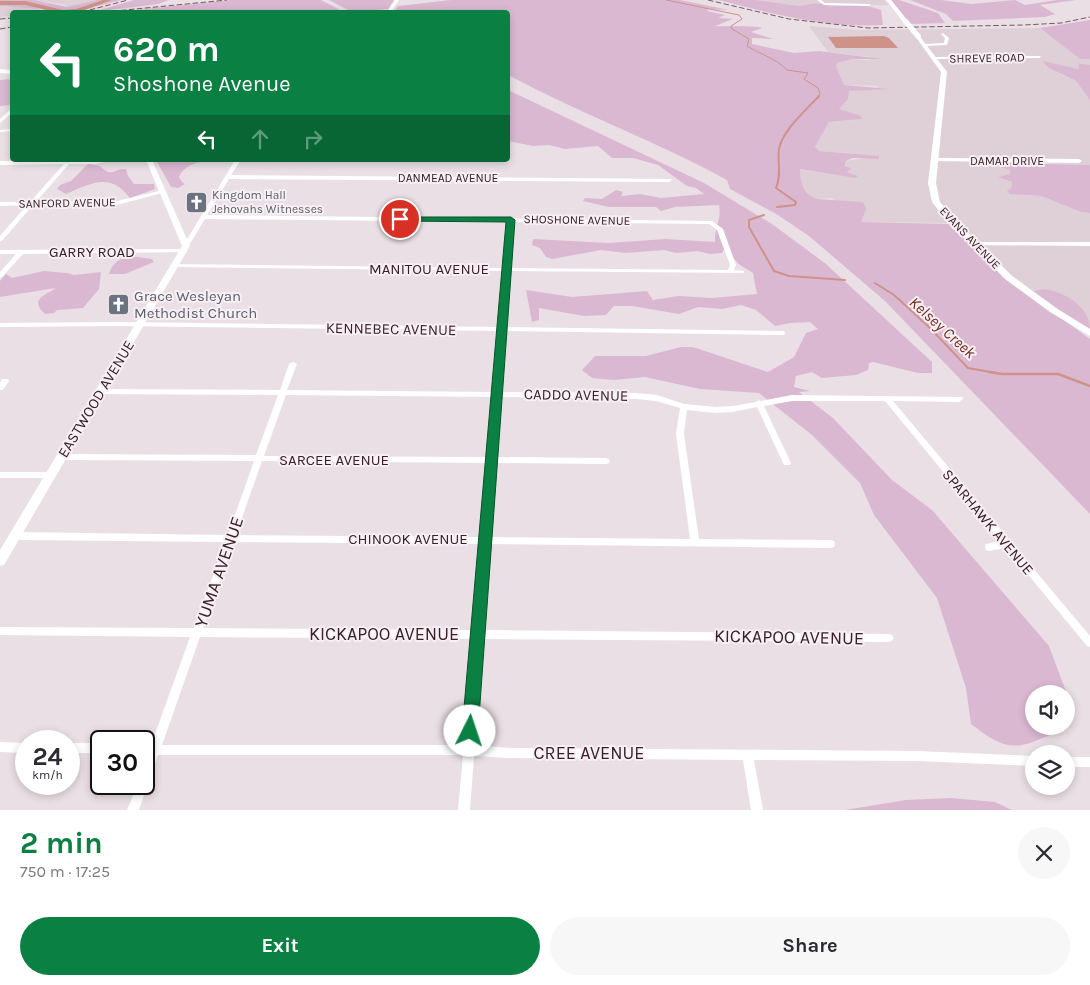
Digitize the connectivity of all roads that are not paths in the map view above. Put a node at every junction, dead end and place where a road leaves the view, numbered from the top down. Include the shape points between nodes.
1 (819, 0) edge
2 (864, 0) edge
3 (888, 0) edge
4 (943, 34) dead end
5 (925, 45) junction
6 (1039, 57) dead end
7 (935, 58) junction
8 (10, 113) edge
9 (0, 122) edge
10 (935, 160) junction
11 (1079, 161) dead end
12 (34, 162) edge
13 (67, 162) edge
14 (150, 162) edge
15 (237, 162) edge
16 (0, 163) edge
17 (228, 177) junction
18 (669, 180) dead end
19 (163, 192) junction
20 (0, 204) edge
21 (31, 204) junction
22 (204, 217) junction
23 (511, 220) junction
24 (0, 240) edge
25 (976, 244) junction
26 (1090, 244) edge
27 (185, 249) junction
28 (0, 252) edge
29 (21, 252) junction
30 (175, 266) junction
31 (507, 269) junction
32 (730, 272) junction
33 (742, 272) dead end
34 (0, 276) edge
35 (0, 325) edge
36 (140, 325) junction
37 (501, 330) junction
38 (782, 333) dead end
39 (1090, 333) edge
40 (293, 364) dead end
41 (101, 392) junction
42 (282, 393) junction
43 (496, 394) junction
44 (887, 399) junction
45 (959, 399) dead end
46 (759, 403) junction
47 (684, 407) junction
48 (61, 457) junction
49 (259, 459) junction
50 (491, 460) junction
51 (606, 461) dead end
52 (787, 463) dead end
53 (0, 475) edge
54 (51, 475) junction
55 (15, 536) junction
56 (231, 538) junction
57 (485, 539) junction
58 (695, 541) junction
59 (831, 544) dead end
60 (1007, 544) junction
61 (989, 547) dead end
62 (0, 561) edge
63 (0, 631) edge
64 (197, 632) junction
65 (478, 634) junction
66 (889, 638) dead end
67 (1090, 643) edge
68 (155, 735) edge
69 (0, 747) edge
70 (15, 748) edge
71 (155, 750) edge
72 (469, 750) junction
73 (748, 755) junction
74 (1025, 761) edge
75 (1075, 762) edge
76 (1090, 762) edge
77 (138, 795) edge
78 (133, 810) edge
79 (464, 810) edge
80 (757, 810) edge

1 - 2 street via 824,4 869,5
3 - 5 street, EVANS AVENUE, bridge
4 - 5 street via 947,38 946,44
5 - 7 street, EVANS AVENUE
6 - 7 street, SHREVE ROAD
7 - 10 street, EVANS AVENUE via 944,72
8 - 9 street
10 - 11 street, DAMAR DRIVE
10 - 25 street, EVANS AVENUE via 932,187 936,202
12 - 16 street
13 - 21 street
14 - 19 street
15 - 17 street, EASTWOOD AVENUE
17 - 18 street, DANMEAD AVENUE
17 - 22 street, EASTWOOD AVENUE
19 - 21 street, SANFORD AVENUE via 117,203
19 - 27 street
20 - 21 street, SANFORD AVENUE
21 - 24 street
22 - 23 street, SHOSHONE AVENUE
22 - 27 street, EASTWOOD AVENUE
23 - 31 street
23 - 32 street, SHOSHONE AVENUE via 710,222 720,228 733,265
25 - 26 street
25 - 39 street, EVANS AVENUE via 1013,281
27 - 29 street, GARRY ROAD
27 - 30 street, EASTWOOD AVENUE
28 - 29 street, GARRY ROAD
29 - 34 street
30 - 31 street, MANITOU AVENUE
30 - 36 street, EASTWOOD AVENUE
31 - 32 street, MANITOU AVENUE
31 - 37 street
32 - 33 street, MANITOU AVENUE
35 - 36 street, KENNEBEC AVENUE
36 - 37 street, KENNEBEC AVENUE
36 - 41 street, EASTWOOD AVENUE
37 - 38 street, KENNEBEC AVENUE
37 - 43 street
40 - 42 street, YUMA AVENUE
41 - 42 street, CADDO AVENUE
41 - 48 street, EASTWOOD AVENUE
42 - 43 street, CADDO AVENUE
42 - 49 street, YUMA AVENUE
43 - 47 street, CADDO AVENUE via 642,396
43 - 50 street
44 - 45 street, CADDO AVENUE
44 - 46 street, CADDO AVENUE via 792,398
44 - 60 street, SPARHAWK AVENUE
46 - 47 street, CADDO AVENUE via 733,409
46 - 52 street
47 - 58 street via 680,434
48 - 49 street, SARCEE AVENUE
48 - 54 street, EASTWOOD AVENUE
49 - 50 street, SARCEE AVENUE
49 - 56 street, YUMA AVENUE
50 - 51 street, SARCEE AVENUE
50 - 57 street
53 - 54 street
54 - 55 street, EASTWOOD AVENUE
55 - 56 street, CHINOOK AVENUE
55 - 62 street, EASTWOOD AVENUE
56 - 57 street, CHINOOK AVENUE
56 - 64 street, YUMA AVENUE
57 - 58 street, CHINOOK AVENUE
57 - 65 street
58 - 59 street, CHINOOK AVENUE
60 - 61 street
60 - 67 street, SPARHAWK AVENUE
63 - 64 street, KICKAPOO AVENUE
64 - 65 street, KICKAPOO AVENUE
64 - 68 street, YUMA AVENUE
65 - 66 street, KICKAPOO AVENUE
65 - 72 street
69 - 70 street
71 - 72 street, CREE AVENUE
72 - 73 street, CREE AVENUE
72 - 79 street
73 - 74 street, CREE AVENUE
73 - 80 street
75 - 76 street
77 - 78 street, YUMA AVENUE

